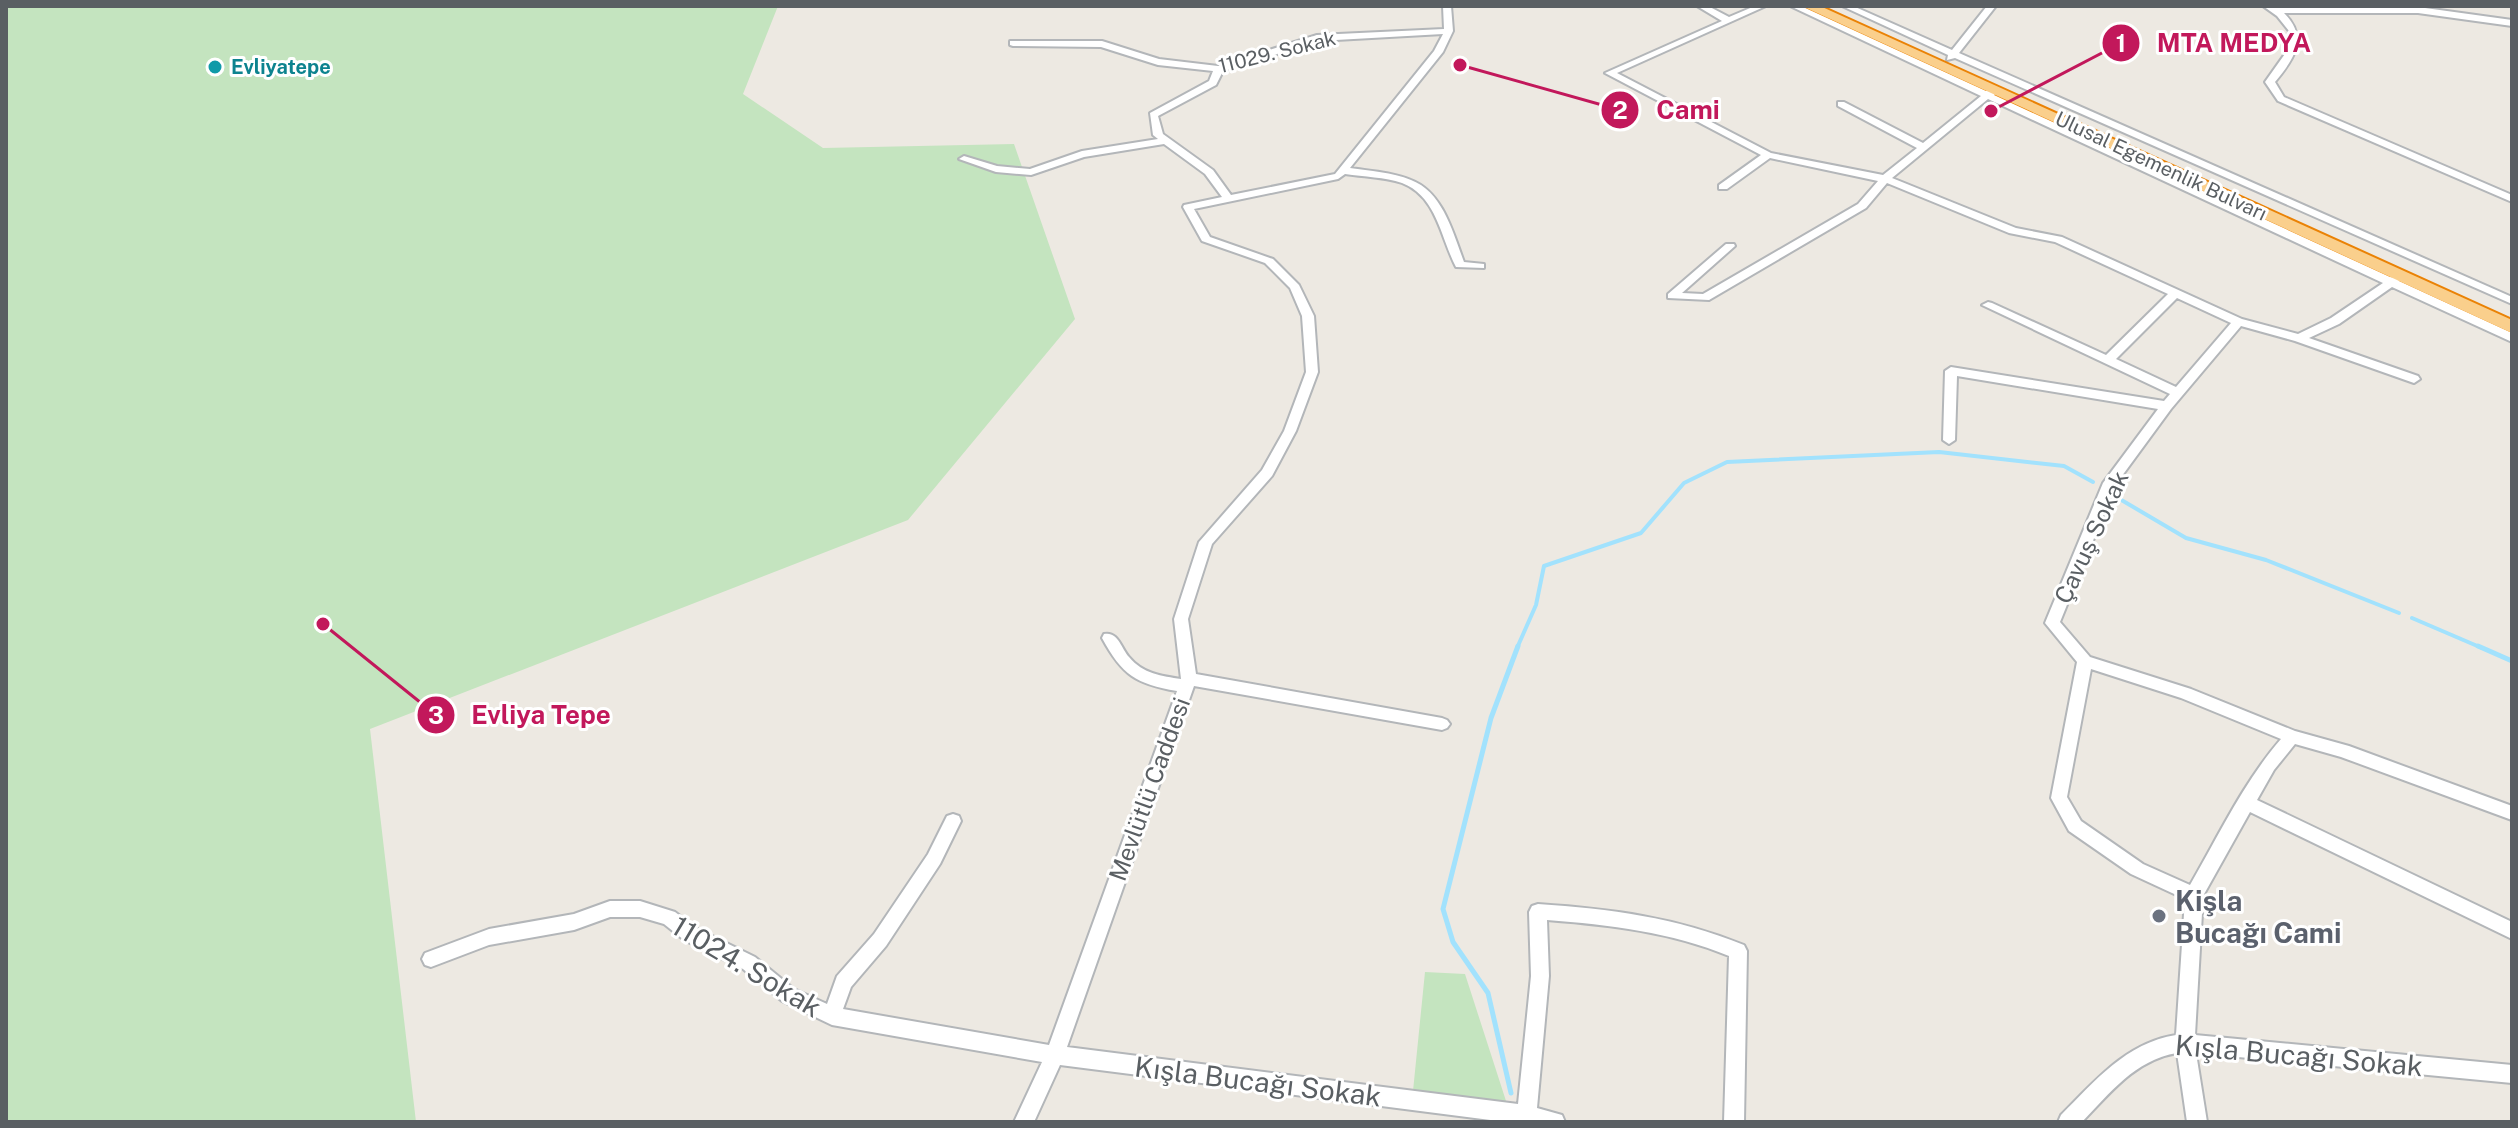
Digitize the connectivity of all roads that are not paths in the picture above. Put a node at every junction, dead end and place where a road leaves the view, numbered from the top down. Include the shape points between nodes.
1 (1447, 6) edge
2 (1701, 6) edge
3 (1762, 6) edge
4 (1794, 6) edge
5 (1809, 6) edge
6 (1834, 6) edge
7 (1846, 6) edge
8 (1992, 6) edge
9 (2272, 8) edge
10 (1729, 21) junction
11 (2512, 23) edge
12 (1449, 31) junction
13 (1013, 43) dead end
14 (1951, 56) junction
15 (1219, 69) junction
16 (1997, 90) junction
17 (1841, 104) dead end
18 (1167, 141) junction
19 (1925, 148) junction
20 (1768, 155) junction
21 (964, 159) dead end
22 (1342, 170) junction
23 (1885, 179) junction
24 (1723, 187) dead end
25 (1227, 197) junction
26 (2512, 199) edge
27 (1730, 246) dead end
28 (1480, 266) dead end
29 (2395, 279) junction
30 (2173, 295) junction
31 (2512, 301) edge
32 (1988, 305) dead end
33 (2512, 310) edge
34 (2238, 322) junction
35 (2512, 327) edge
36 (2299, 338) junction
37 (2512, 338) edge
38 (2108, 360) junction
39 (2414, 379) dead end
40 (2178, 393) junction
41 (2167, 406) junction
42 (1949, 440) dead end
43 (1109, 638) dead end
44 (2085, 661) junction
45 (1187, 682) junction
46 (1442, 724) dead end
47 (2292, 737) junction
48 (2245, 802) junction
49 (2512, 813) edge
50 (953, 821) dead end
51 (2194, 895) junction
52 (2512, 931) edge
53 (431, 959) dead end
54 (832, 1016) junction
55 (2185, 1043) junction
56 (1055, 1055) junction
57 (2512, 1074) edge
58 (1527, 1115) junction
59 (1024, 1122) edge
60 (1555, 1122) edge
61 (1734, 1122) edge
62 (2068, 1122) edge
63 (2197, 1122) edge

1 - 12 street
2 - 10 street
3 - 10 street
4 - 16 street
5 - 16 highway, Ulusal Egemenlik Bulvarı
6 - 14 highway, Ulusal Egemenlik Bulvarı
7 - 14 street
8 - 14 street
9 - 11 street via 2418,10
9 - 26 street via 2289,24 2297,43 2270,82 2281,99
10 - 20 street via 1610,73
12 - 15 street, 11029. Sokak via 1317,38
12 - 22 street via 1438,52
13 - 15 street, 11029. Sokak via 1102,44 1158,62
14 - 16 highway, Ulusal Egemenlik Bulvarı
14 - 31 street
15 - 18 street via 1213,83 1153,115 1158,135
16 - 19 street
16 - 29 highway, Ulusal Egemenlik Bulvarı
16 - 33 highway, Ulusal Egemenlik Bulvarı
17 - 19 street
18 - 21 street via 1082,154 1031,172
18 - 25 street via 1209,172
19 - 23 street
20 - 23 street
20 - 24 street
22 - 25 street, Mevlütlü Caddesi via 1338,176
22 - 28 street via 1409,181 1437,211 1460,265
23 - 27 street via 1862,206 1705,298 1672,296
23 - 30 street via 2013,231 2058,239
25 - 45 street, Mevlütlü Caddesi via 1188,207 1206,239 1269,261 1295,287 1308,316 1312,372 1267,473 1206,542 1181,619
29 - 35 highway, Ulusal Egemenlik Bulvarı
29 - 36 street via 2335,321
29 - 37 street
30 - 34 street
30 - 38 street
32 - 38 street
34 - 36 street
34 - 40 street, Çavuş Sokak
36 - 39 street
38 - 40 street
40 - 41 street, Çavuş Sokak
41 - 42 street via 1951,371
41 - 44 street, Çavuş Sokak via 2110,483 2052,623
43 - 45 street via 1125,666 1142,678
44 - 47 street via 2186,693
44 - 51 street via 2059,798 2075,826 2137,869
45 - 46 street
45 - 56 street, Mevlütlü Caddesi
47 - 48 street
47 - 49 street
48 - 51 street
48 - 52 street
50 - 54 street, 11024. Sokak via 880,940 843,982
51 - 55 street
53 - 54 street, 11024. Sokak via 489,937 574,922 610,909 640,909 669,918 749,963 788,995
54 - 56 street, 11024. Sokak
55 - 57 street, Kışla Bucağı Sokak
55 - 62 street, Kışla Bucağı Sokak via 2157,1045 2135,1056
55 - 63 street
56 - 58 street, Kışla Bucağı Sokak
56 - 59 street, Mevlütlü Caddesi
58 - 60 street, Kışla Bucağı Sokak
58 - 61 street via 1540,976 1538,912 1623,918 1697,933 1738,951

